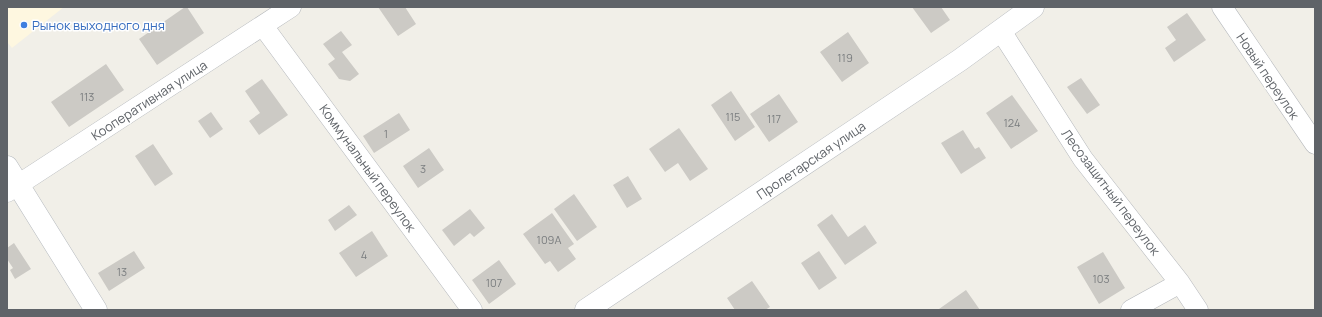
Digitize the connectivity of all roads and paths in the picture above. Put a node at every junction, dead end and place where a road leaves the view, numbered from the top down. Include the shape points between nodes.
1 (291, 7) edge
2 (1033, 7) edge
3 (1222, 7) edge
4 (263, 26) junction
5 (1001, 31) junction
6 (1315, 144) edge
7 (7, 167) edge
8 (13, 189) edge
9 (1180, 283) junction
10 (96, 310) edge
11 (472, 310) edge
12 (586, 310) edge
13 (1131, 310) edge
14 (1198, 310) edge

1 - 4 street, Кооперативная улица
2 - 5 street, Пролетарская улица
3 - 6 street, Новый переулок
4 - 8 street, Кооперативная улица
4 - 11 street, Коммунальный переулок
5 - 9 street, Лесозащитный переулок via 1083,159
5 - 12 street, Пролетарская улица
7 - 8 street
8 - 10 street
9 - 13 street
9 - 14 street, Лесозащитный переулок

